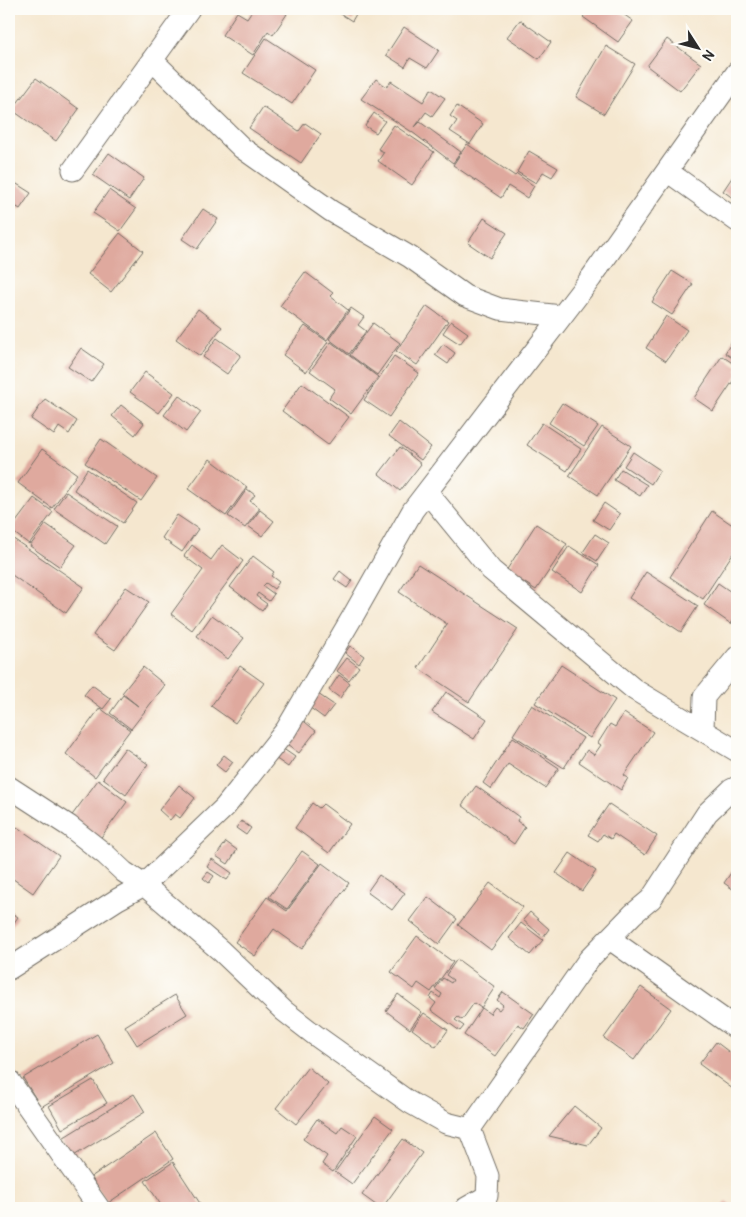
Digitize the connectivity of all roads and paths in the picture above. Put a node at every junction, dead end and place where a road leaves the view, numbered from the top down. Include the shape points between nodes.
1 (189, 9) edge
2 (152, 60) junction
3 (737, 72) edge
4 (73, 170) dead end
5 (667, 171) junction
6 (737, 221) edge
7 (561, 316) junction
8 (427, 492) junction
9 (737, 657) edge
10 (703, 730) junction
11 (737, 750) edge
12 (9, 787) edge
13 (737, 787) edge
14 (144, 885) junction
15 (610, 939) junction
16 (9, 969) edge
17 (737, 1029) edge
18 (9, 1080) edge
19 (470, 1129) junction
20 (99, 1208) edge
21 (466, 1208) edge

1 - 2 street
2 - 4 street
2 - 7 street via 242,148 465,296 500,309
3 - 5 street
5 - 6 street
5 - 7 street
7 - 8 street
8 - 10 street via 491,570 635,690
8 - 14 street via 412,510 286,730 225,807
9 - 10 street via 704,697
10 - 11 street
12 - 14 street via 69,826
13 - 15 street via 708,813 651,899
14 - 16 street
14 - 19 street via 315,1035 409,1102 446,1123
15 - 17 street
15 - 19 street via 589,959
18 - 20 street
19 - 21 street via 488,1176 487,1196

